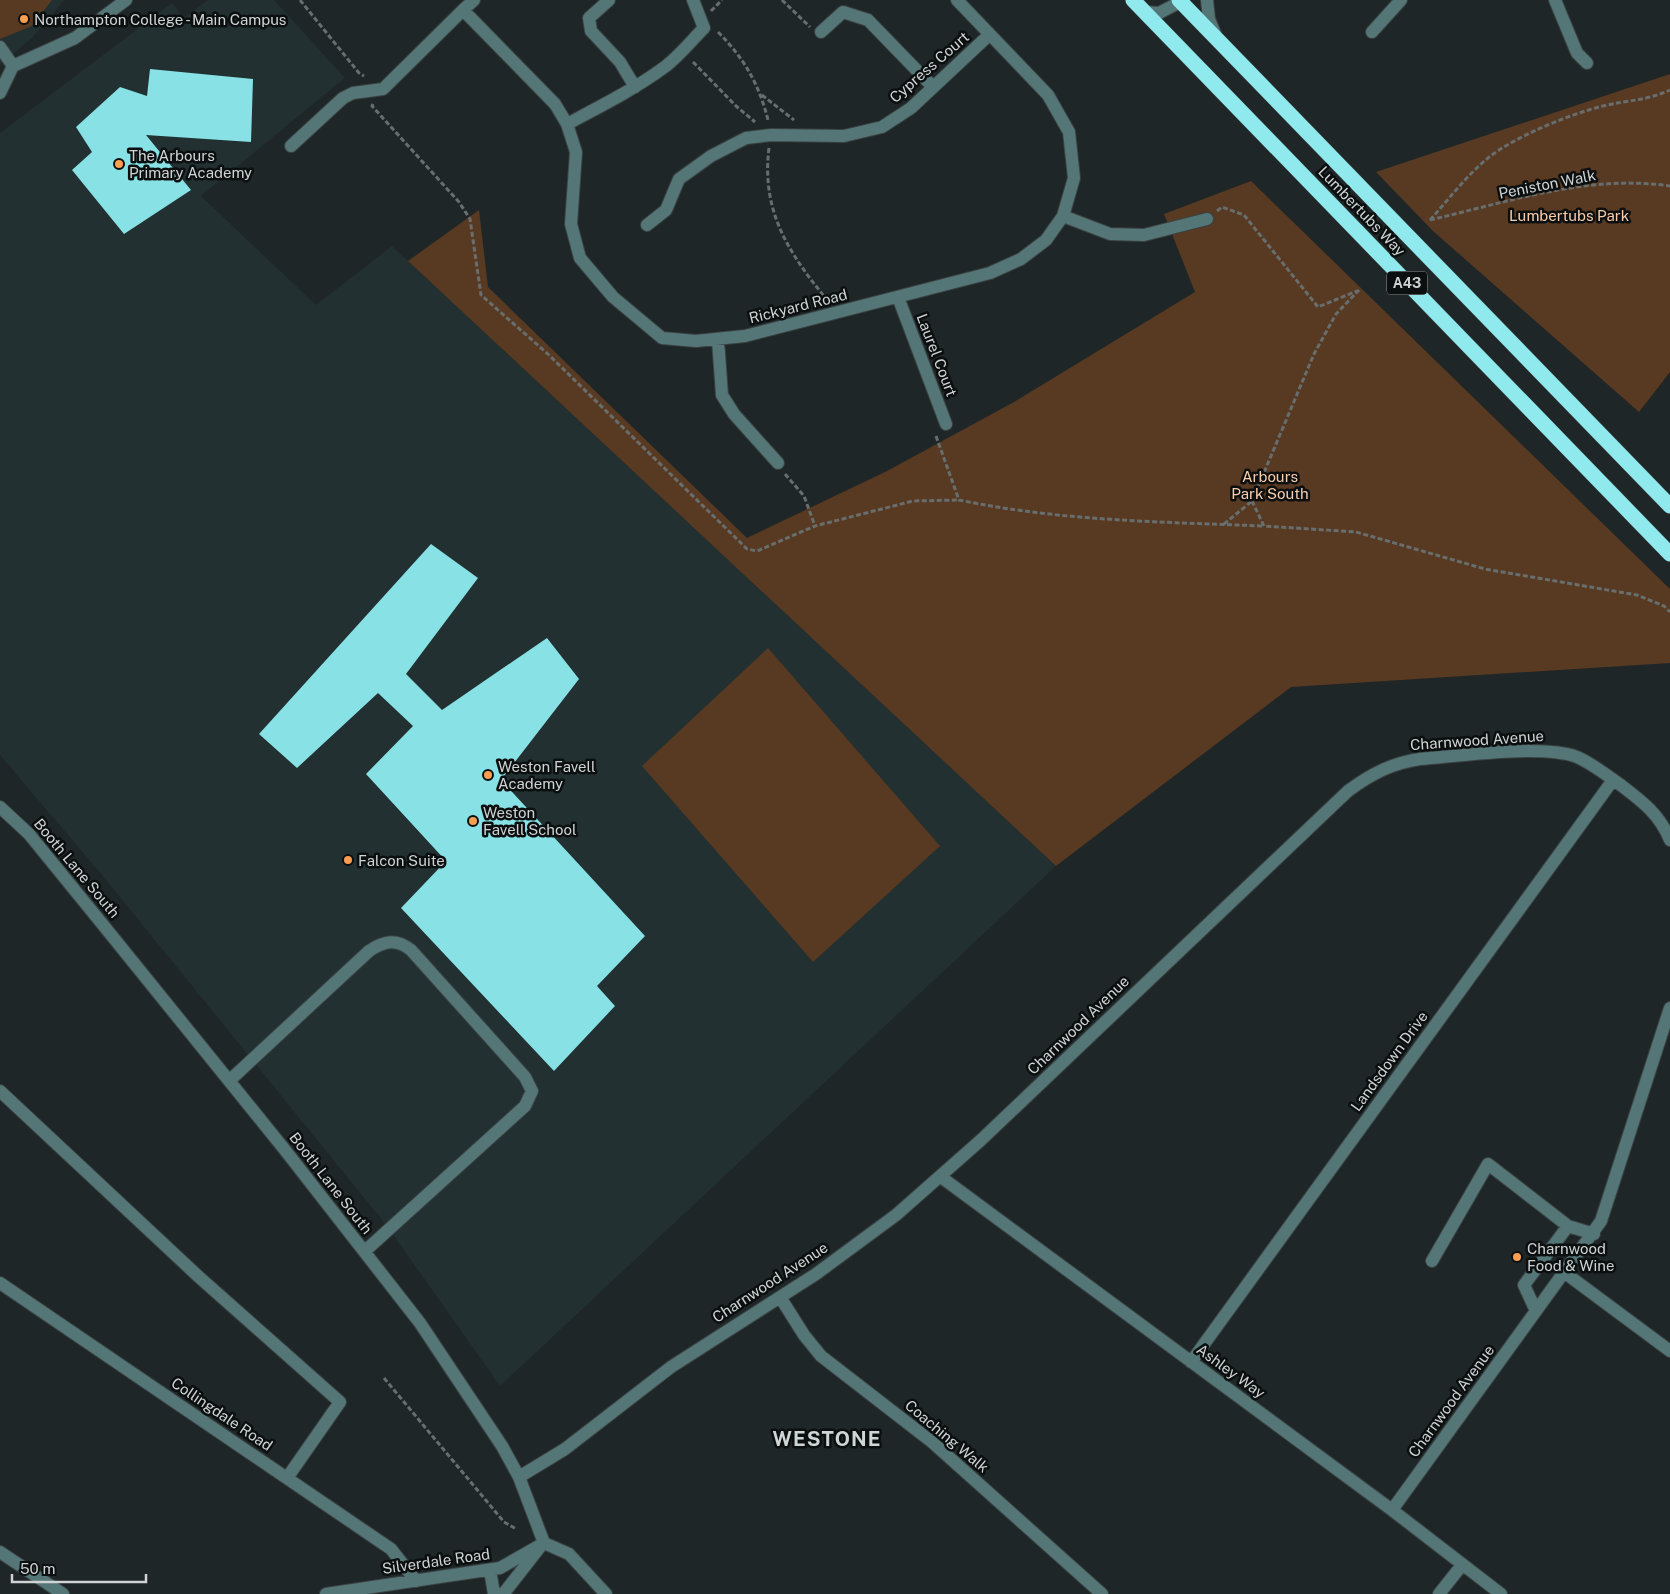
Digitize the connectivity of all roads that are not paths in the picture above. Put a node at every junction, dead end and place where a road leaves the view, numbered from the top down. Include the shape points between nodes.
1 (126, 0) edge
2 (474, 0) edge
3 (609, 0) edge
4 (693, 0) edge
5 (957, 0) edge
6 (1134, 0) edge
7 (1207, 0) edge
8 (1401, 0) edge
9 (1555, 0) edge
10 (1182, 1) edge
11 (463, 10) junction
12 (1145, 12) junction
13 (822, 32) road end
14 (1372, 32) dead end
15 (989, 35) junction
16 (1216, 39) junction
17 (0, 47) edge
18 (1587, 63) dead end
19 (13, 66) junction
20 (635, 87) junction
21 (933, 87) junction
22 (0, 93) edge
23 (566, 124) junction
24 (291, 146) dead end
25 (1063, 216) junction
26 (1207, 219) road end
27 (647, 225) dead end
28 (898, 297) junction
29 (718, 340) junction
30 (946, 424) road end
31 (778, 463) road end
32 (1670, 506) edge
33 (1670, 554) edge
34 (1613, 780) junction
35 (1, 810) edge
36 (1670, 840) edge
37 (1670, 1008) edge
38 (229, 1080) junction
39 (0, 1091) edge
40 (941, 1177) junction
41 (1568, 1226) junction
42 (1594, 1234) junction
43 (365, 1251) junction
44 (1432, 1261) dead end
45 (1565, 1273) junction
46 (0, 1283) edge
47 (780, 1297) junction
48 (1536, 1311) junction
49 (1670, 1351) edge
50 (1191, 1362) junction
51 (519, 1477) junction
52 (287, 1478) junction
53 (1392, 1510) junction
54 (544, 1543) junction
55 (0, 1552) edge
56 (1462, 1565) junction
57 (490, 1570) junction
58 (416, 1581) junction
59 (63, 1594) edge
60 (326, 1594) edge
61 (494, 1594) edge
62 (501, 1594) edge
63 (606, 1594) edge
64 (1102, 1594) edge
65 (1439, 1594) edge
66 (1501, 1594) edge

1 - 19 street via 75,38
2 - 11 street
3 - 20 street via 589,18 591,31 620,62
4 - 20 street via 704,28 667,65
5 - 15 street, Rickyard Road
6 - 12 highway, Lumbertubs Way / A43
7 - 16 street
8 - 14 street
9 - 18 street via 1577,53
10 - 12 street via 1159,13
10 - 16 highway, Lumbertubs Way / A43
11 - 23 street, Rickyard Road via 555,104
11 - 24 street via 383,89 353,93 343,98
12 - 33 highway, Lumbertubs Way / A43
13 - 21 street via 843,12 868,20
15 - 21 street, Cypress Court
15 - 25 street, Rickyard Road via 1048,95 1069,132 1074,178
16 - 32 highway, Lumbertubs Way / A43
17 - 19 street
19 - 22 street
20 - 23 street
21 - 27 street, Cypress Court via 911,108 882,127 844,136 746,138 710,156 679,180 666,210
23 - 29 street, Rickyard Road via 576,152 571,224 580,258 613,297 662,338
25 - 26 street via 1110,234 1144,234
25 - 28 street, Rickyard Road via 1046,240 1021,259 990,272
28 - 29 street, Rickyard Road
28 - 30 street, Laurel Court
29 - 31 street via 722,395 734,414
34 - 36 street, Charnwood Avenue via 1651,809
34 - 40 street, Charnwood Avenue via 1578,758 1552,752 1420,759 1389,766 1371,775 1341,798
34 - 50 street, Landsdown Drive
35 - 38 street, Booth Lane South via 29,834
37 - 42 street, Charnwood Avenue
38 - 43 street, Booth Lane South
38 - 43 street via 369,951 389,941 411,950 525,1077 532,1091 525,1106
39 - 52 street via 199,1278 340,1402
40 - 47 street, Charnwood Avenue via 866,1238
40 - 50 street, Ashley Way
41 - 42 street
41 - 44 street via 1488,1164
41 - 48 street via 1524,1285
42 - 45 street, Charnwood Avenue
43 - 51 street, Booth Lane South via 420,1323 478,1408
45 - 48 street, Charnwood Avenue
45 - 49 street
46 - 52 street, Collingdale Road
47 - 51 street, Charnwood Avenue via 671,1367 565,1449
47 - 64 street, Coaching Walk via 821,1356 932,1442
48 - 53 street, Charnwood Avenue
50 - 53 street, Ashley Way
51 - 54 street, Booth Lane South
52 - 58 street, Collingdale Road via 391,1549
53 - 56 street, Ashley Way
54 - 57 street, Silverdale Road via 509,1565
54 - 62 street
54 - 63 street via 569,1554
55 - 59 street
56 - 65 street
56 - 66 street, Ashley Way
57 - 58 street, Silverdale Road
57 - 61 street
58 - 60 street, Silverdale Road

